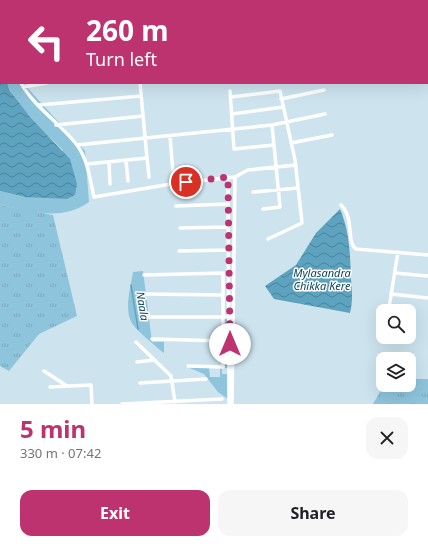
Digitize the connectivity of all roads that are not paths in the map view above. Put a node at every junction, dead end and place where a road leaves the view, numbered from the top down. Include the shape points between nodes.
1 (34, 84) edge
2 (140, 84) edge
3 (22, 85) edge
4 (324, 90) dead end
5 (230, 91) dead end
6 (141, 96) junction
7 (231, 97) junction
8 (281, 99) junction
9 (39, 105) junction
10 (283, 107) junction
11 (232, 114) junction
12 (325, 114) dead end
13 (143, 116) junction
14 (287, 123) junction
15 (56, 125) junction
16 (272, 126) junction
17 (233, 130) junction
18 (332, 135) dead end
19 (170, 136) junction
20 (145, 138) junction
21 (291, 143) junction
22 (77, 145) junction
23 (274, 145) junction
24 (147, 158) junction
25 (126, 161) junction
26 (109, 162) junction
27 (87, 164) junction
28 (296, 165) junction
29 (277, 167) junction
30 (174, 173) dead end
31 (149, 177) dead end
32 (228, 177) junction
33 (236, 177) junction
34 (128, 181) dead end
35 (110, 184) dead end
36 (298, 188) junction
37 (278, 191) junction
38 (253, 192) dead end
39 (228, 204) junction
40 (341, 205) dead end
41 (176, 206) dead end
42 (263, 209) dead end
43 (228, 227) junction
44 (180, 228) dead end
45 (268, 239) dead end
46 (228, 250) junction
47 (179, 251) dead end
48 (398, 252) junction
49 (428, 255) edge
50 (395, 273) junction
51 (144, 275) dead end
52 (428, 276) edge
53 (146, 294) dead end
54 (391, 294) junction
55 (223, 295) junction
56 (428, 298) edge
57 (390, 304) edge
58 (149, 317) dead end
59 (231, 317) junction
60 (224, 318) junction
61 (152, 339) dead end
62 (224, 341) junction
63 (136, 342) dead end
64 (154, 360) junction
65 (137, 362) dead end
66 (188, 366) dead end
67 (44, 371) dead end
68 (206, 379) dead end
69 (172, 380) junction
70 (140, 382) dead end
71 (67, 386) junction
72 (50, 387) dead end
73 (222, 399) dead end
74 (175, 402) junction
75 (148, 403) edge
76 (92, 404) edge
77 (122, 404) edge
78 (229, 404) edge
79 (232, 404) edge

1 - 3 street
2 - 6 street
3 - 9 street
4 - 8 street
5 - 7 street
6 - 9 street
6 - 13 street
7 - 8 street via 280,91
7 - 11 street
8 - 10 street
9 - 15 street
10 - 11 street
10 - 14 street
11 - 17 street
12 - 14 street
13 - 15 street
13 - 20 street
14 - 16 street
14 - 21 street
15 - 22 street
16 - 17 street
16 - 23 street
17 - 19 street
17 - 23 street via 234,149
18 - 21 street
19 - 20 street
19 - 30 street
20 - 22 street
20 - 24 street
21 - 28 street
22 - 27 street
23 - 29 street
24 - 25 street
24 - 31 street
25 - 26 street
25 - 34 street
26 - 27 street
26 - 35 street
27 - 32 street via 94,197
28 - 29 street
28 - 36 street
29 - 33 street via 248,170
29 - 37 street
32 - 33 street
32 - 39 street
33 - 59 street
36 - 37 street
36 - 45 street via 302,223
37 - 38 street
37 - 42 street via 280,207
39 - 41 street
39 - 43 street
40 - 48 street via 348,215 351,242 356,249
43 - 44 street
43 - 46 street
46 - 47 street
46 - 59 street
48 - 49 street
48 - 50 street
50 - 52 street
50 - 54 street
51 - 55 street via 223,273
53 - 55 street
54 - 56 street
54 - 57 street
55 - 60 street
58 - 60 street
59 - 60 street
59 - 78 street
59 - 79 street
60 - 62 street
61 - 62 street
62 - 66 street via 223,366
63 - 64 street
64 - 65 street
64 - 69 street
67 - 71 street
68 - 69 street
69 - 70 street
69 - 74 street
71 - 72 street
71 - 76 street via 91,385
73 - 74 street
74 - 75 street
75 - 77 street

